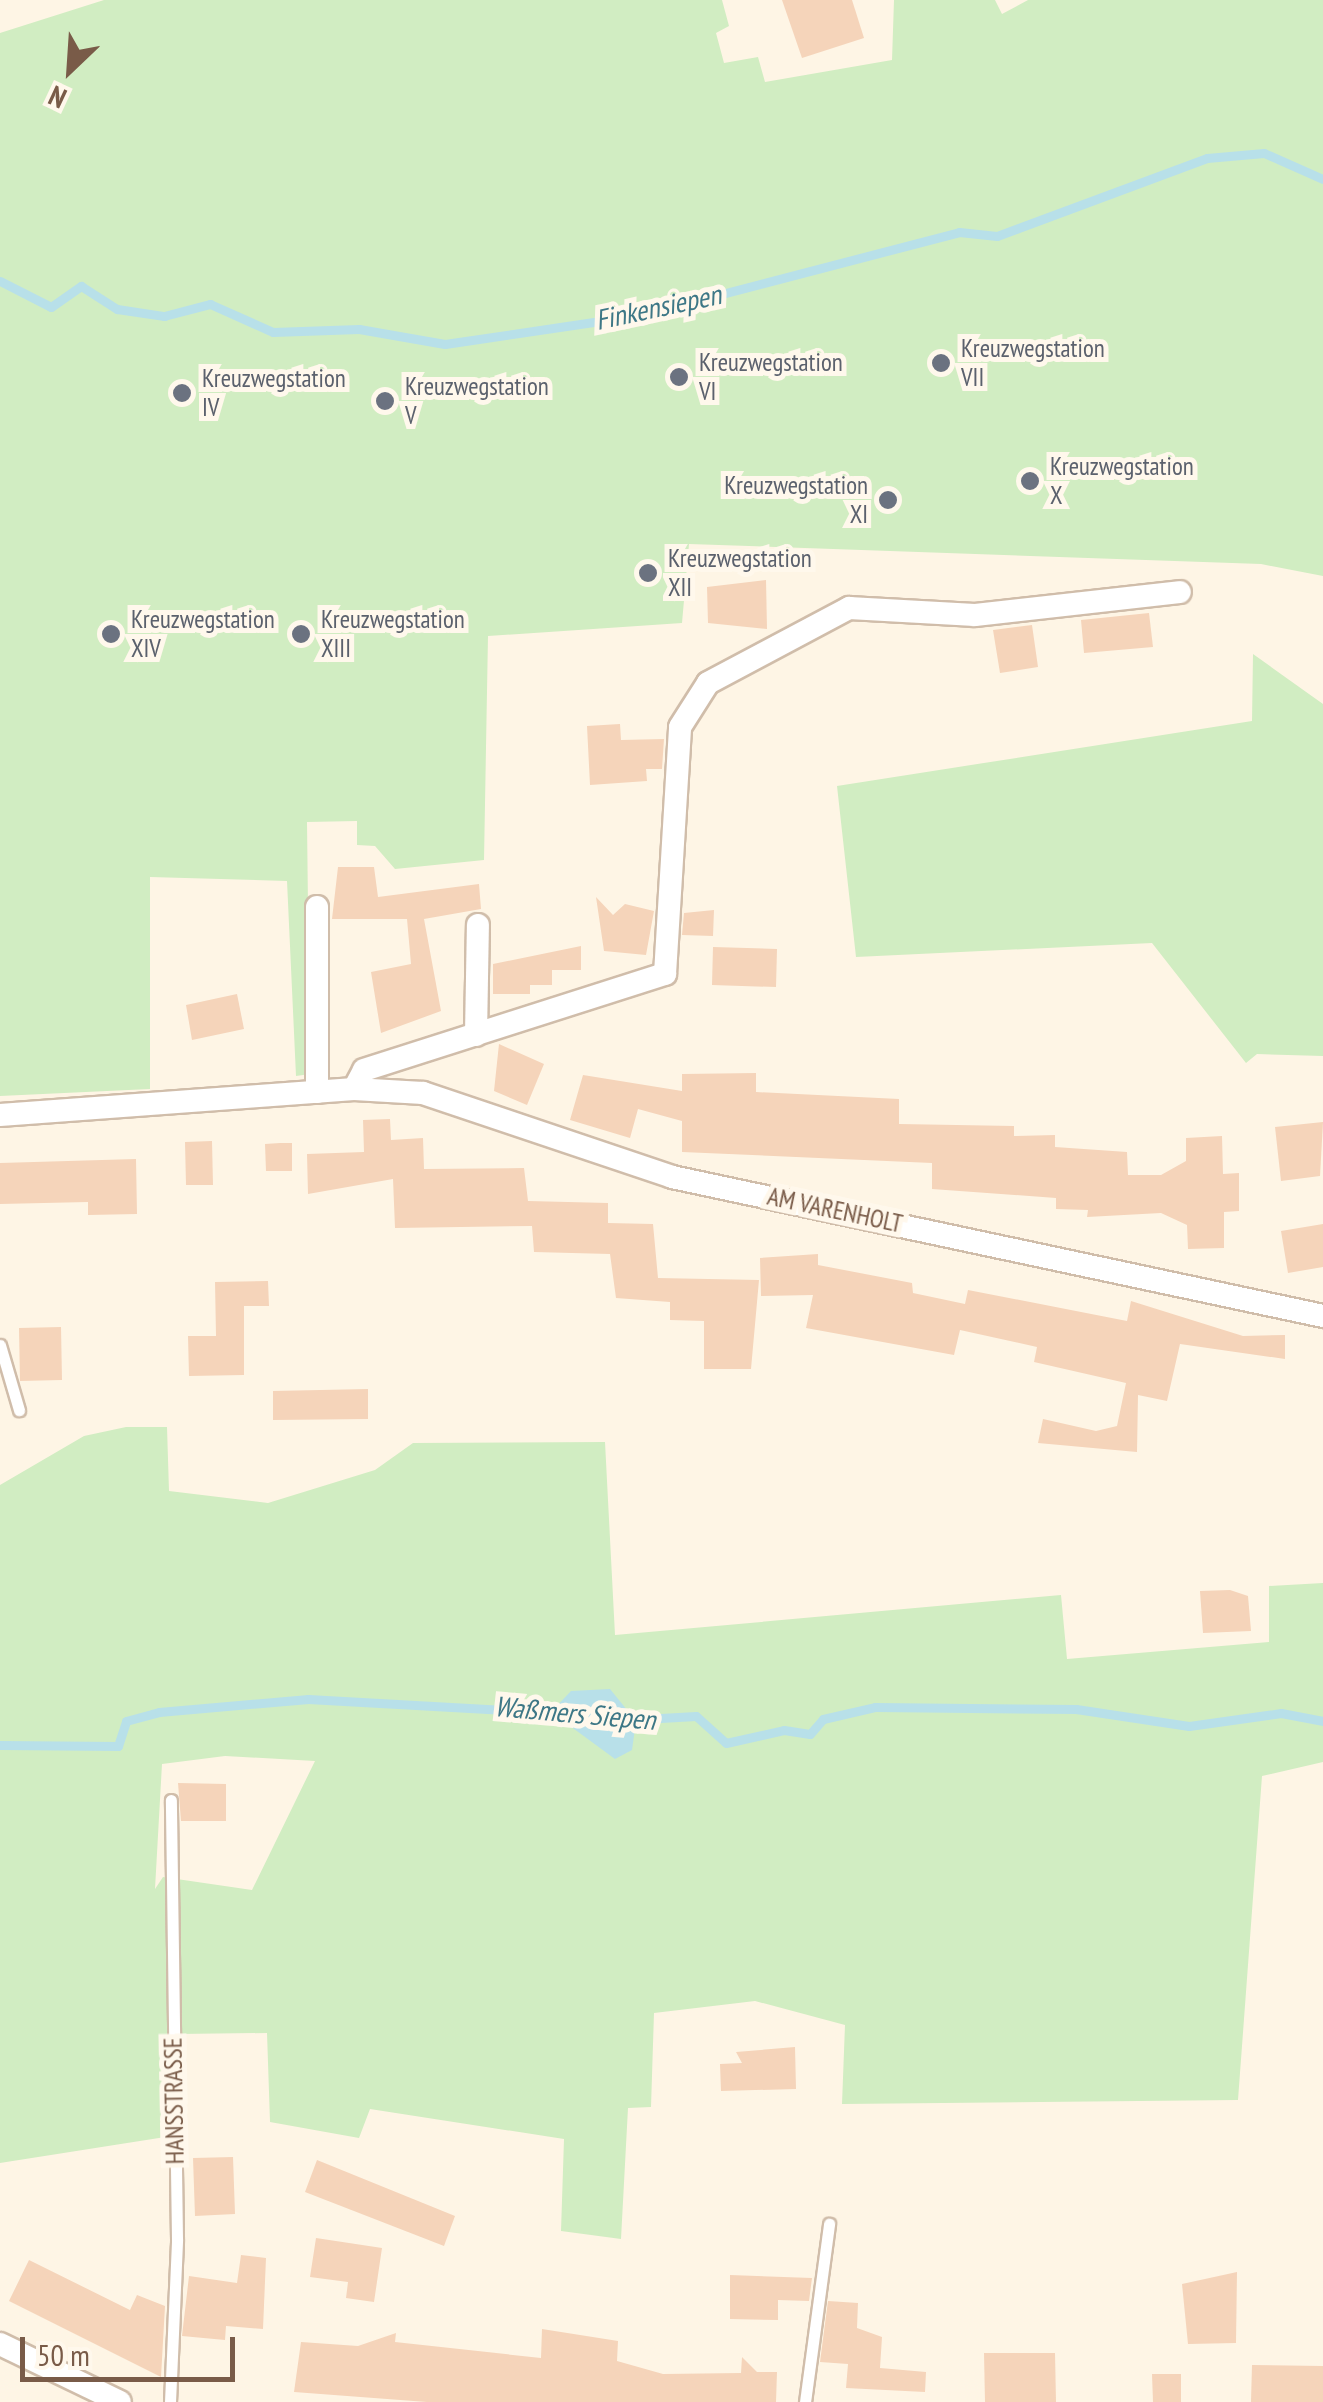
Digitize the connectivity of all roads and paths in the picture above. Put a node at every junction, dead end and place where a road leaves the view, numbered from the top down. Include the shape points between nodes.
1 (1180, 592) dead end
2 (317, 907) dead end
3 (478, 925) dead end
4 (476, 1036) junction
5 (354, 1089) junction
6 (317, 1092) junction
7 (0, 1116) edge
8 (1323, 1316) edge
9 (0, 1345) edge
10 (18, 1410) dead end
11 (171, 1800) dead end
12 (829, 2224) dead end
13 (3, 2353) edge
14 (120, 2402) edge
15 (170, 2402) edge
16 (805, 2402) edge

1 - 4 street via 975,615 849,608 708,682 680,727 665,974
2 - 6 street
3 - 4 street
4 - 5 street via 364,1070
5 - 6 street, AM VARENHOLT
5 - 8 street, AM VARENHOLT via 461,1100 672,1177
6 - 7 street, AM VARENHOLT
9 - 10 lane
11 - 15 lane, HANSSTRASSE
12 - 16 lane
13 - 14 street

